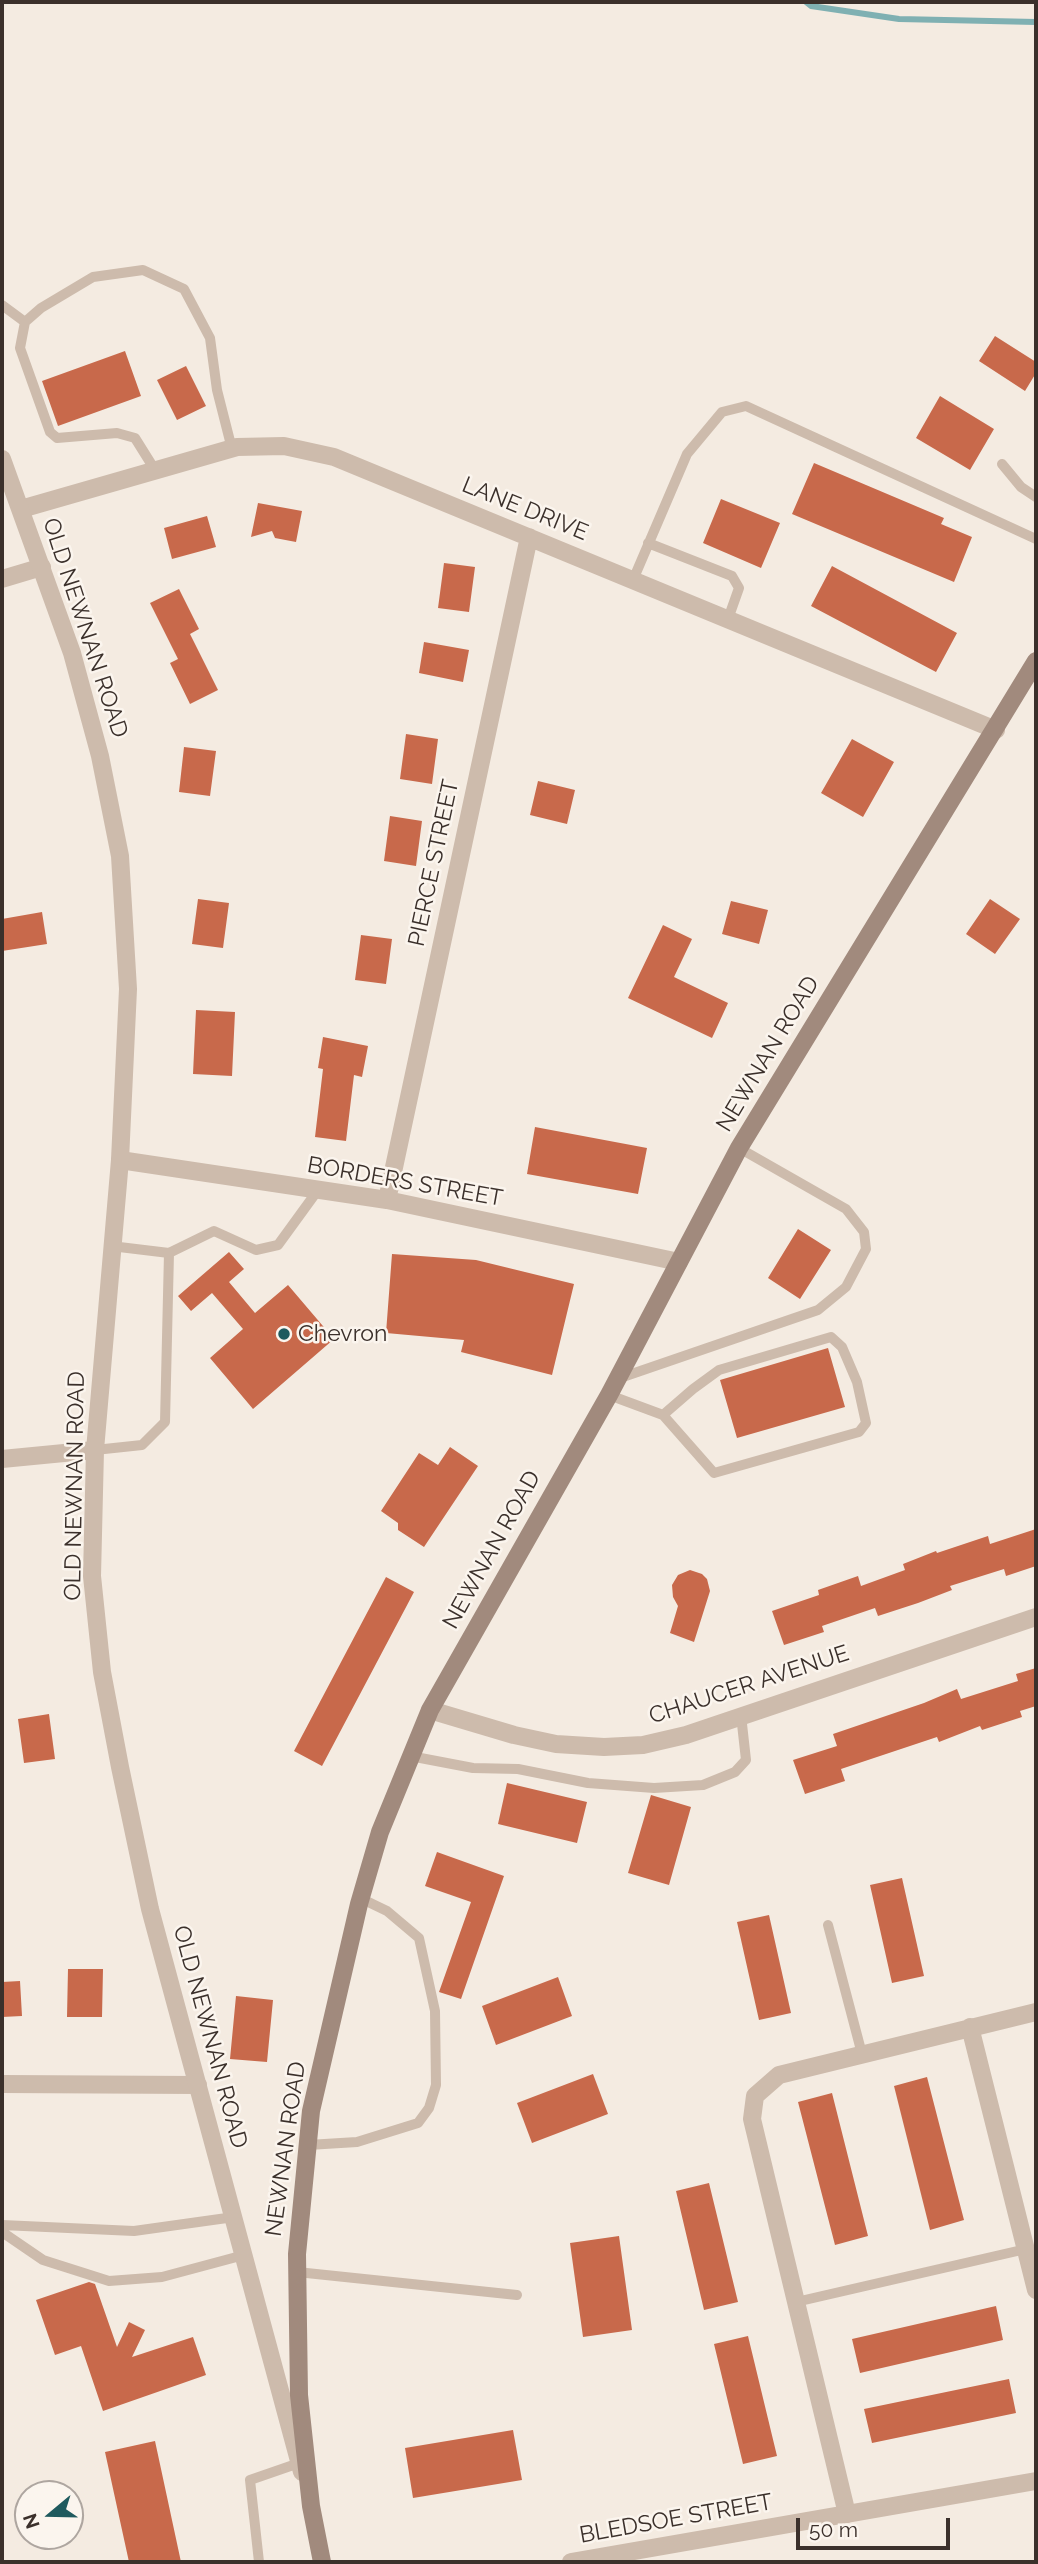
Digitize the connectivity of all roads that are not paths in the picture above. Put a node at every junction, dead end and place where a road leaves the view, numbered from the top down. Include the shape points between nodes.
1 (2, 305) edge
2 (25, 321) junction
3 (232, 449) junction
4 (2, 460) edge
5 (1002, 464) dead end
6 (155, 470) junction
7 (1036, 497) edge
8 (21, 509) junction
9 (528, 537) junction
10 (1036, 539) edge
11 (649, 543) junction
12 (42, 567) junction
13 (2, 579) edge
14 (633, 580) junction
15 (728, 619) junction
16 (1036, 661) edge
17 (996, 730) junction
18 (739, 1148) junction
19 (120, 1160) junction
20 (317, 1190) junction
21 (387, 1200) junction
22 (111, 1246) junction
23 (169, 1253) junction
24 (679, 1262) junction
25 (613, 1387) junction
26 (663, 1415) junction
27 (96, 1450) junction
28 (2, 1459) edge
29 (1036, 1617) edge
30 (430, 1710) junction
31 (741, 1715) junction
32 (410, 1756) junction
33 (360, 1898) junction
34 (828, 1925) dead end
35 (1036, 2012) edge
36 (970, 2027) junction
37 (862, 2054) junction
38 (2, 2084) edge
39 (198, 2085) junction
40 (308, 2145) junction
41 (234, 2217) junction
42 (2, 2225) edge
43 (2, 2232) edge
44 (1026, 2249) junction
45 (244, 2255) junction
46 (297, 2272) junction
47 (1036, 2290) edge
48 (517, 2295) dead end
49 (796, 2302) junction
50 (303, 2462) junction
51 (1036, 2481) edge
52 (847, 2514) junction
53 (259, 2562) edge
54 (322, 2562) edge
55 (571, 2562) edge

1 - 2 lane
2 - 3 lane via 93,277 143,271 184,289 210,338
2 - 6 lane via 20,348 50,432 57,438 117,433 135,438
3 - 6 street, LANE DRIVE
3 - 9 street, LANE DRIVE via 284,446 334,457
4 - 8 street, OLD NEWNAN ROAD
5 - 7 lane
6 - 8 street, LANE DRIVE
8 - 12 street, OLD NEWNAN ROAD
9 - 14 street, LANE DRIVE
9 - 21 street, PIERCE STREET
10 - 11 lane via 746,406 722,412 687,454
11 - 14 lane
11 - 15 lane via 733,576 739,588
12 - 13 street
12 - 19 street, OLD NEWNAN ROAD via 93,730 120,856 128,989
14 - 15 street, LANE DRIVE
15 - 17 street, LANE DRIVE
16 - 17 main road, NEWNAN ROAD
17 - 18 main road, NEWNAN ROAD
18 - 24 main road, NEWNAN ROAD
18 - 25 lane via 846,1209 864,1232 866,1250 846,1287 818,1310
19 - 20 street, BORDERS STREET
19 - 22 street, OLD NEWNAN ROAD
20 - 21 street, BORDERS STREET
20 - 23 lane via 278,1245 256,1250 214,1231
21 - 24 street, BORDERS STREET
22 - 23 lane
22 - 27 street, OLD NEWNAN ROAD
23 - 27 lane via 165,1422 142,1445
24 - 25 main road, NEWNAN ROAD
25 - 26 lane
25 - 30 main road, NEWNAN ROAD
26 - 26 lane via 714,1473 859,1432 866,1423 857,1382 842,1347 831,1337 719,1370
27 - 28 street
27 - 39 street, OLD NEWNAN ROAD via 92,1576 102,1672 150,1909
29 - 31 street, CHAUCER AVENUE
30 - 31 street, CHAUCER AVENUE via 514,1735 604,1748 643,1745
30 - 32 main road, NEWNAN ROAD
31 - 32 lane via 746,1760 735,1772 703,1785 654,1788 588,1783
32 - 33 main road, NEWNAN ROAD
33 - 40 main road, NEWNAN ROAD via 311,2111
33 - 40 lane via 387,1911 419,1938 435,2011 436,2085 429,2108 418,2123 357,2142
34 - 37 lane
35 - 36 street
36 - 37 street
36 - 44 street
37 - 49 street via 779,2075 755,2096 752,2119
38 - 39 street
39 - 41 street, OLD NEWNAN ROAD
40 - 46 main road, NEWNAN ROAD
41 - 42 lane via 134,2231
41 - 45 street, OLD NEWNAN ROAD
43 - 45 lane via 43,2260 109,2281 162,2277
44 - 47 street
44 - 49 lane
45 - 50 street, OLD NEWNAN ROAD
46 - 48 lane
46 - 50 main road, NEWNAN ROAD
49 - 52 street
50 - 53 lane via 250,2480
50 - 54 main road, NEWNAN ROAD
51 - 52 street, BLEDSOE STREET
52 - 55 street, BLEDSOE STREET

